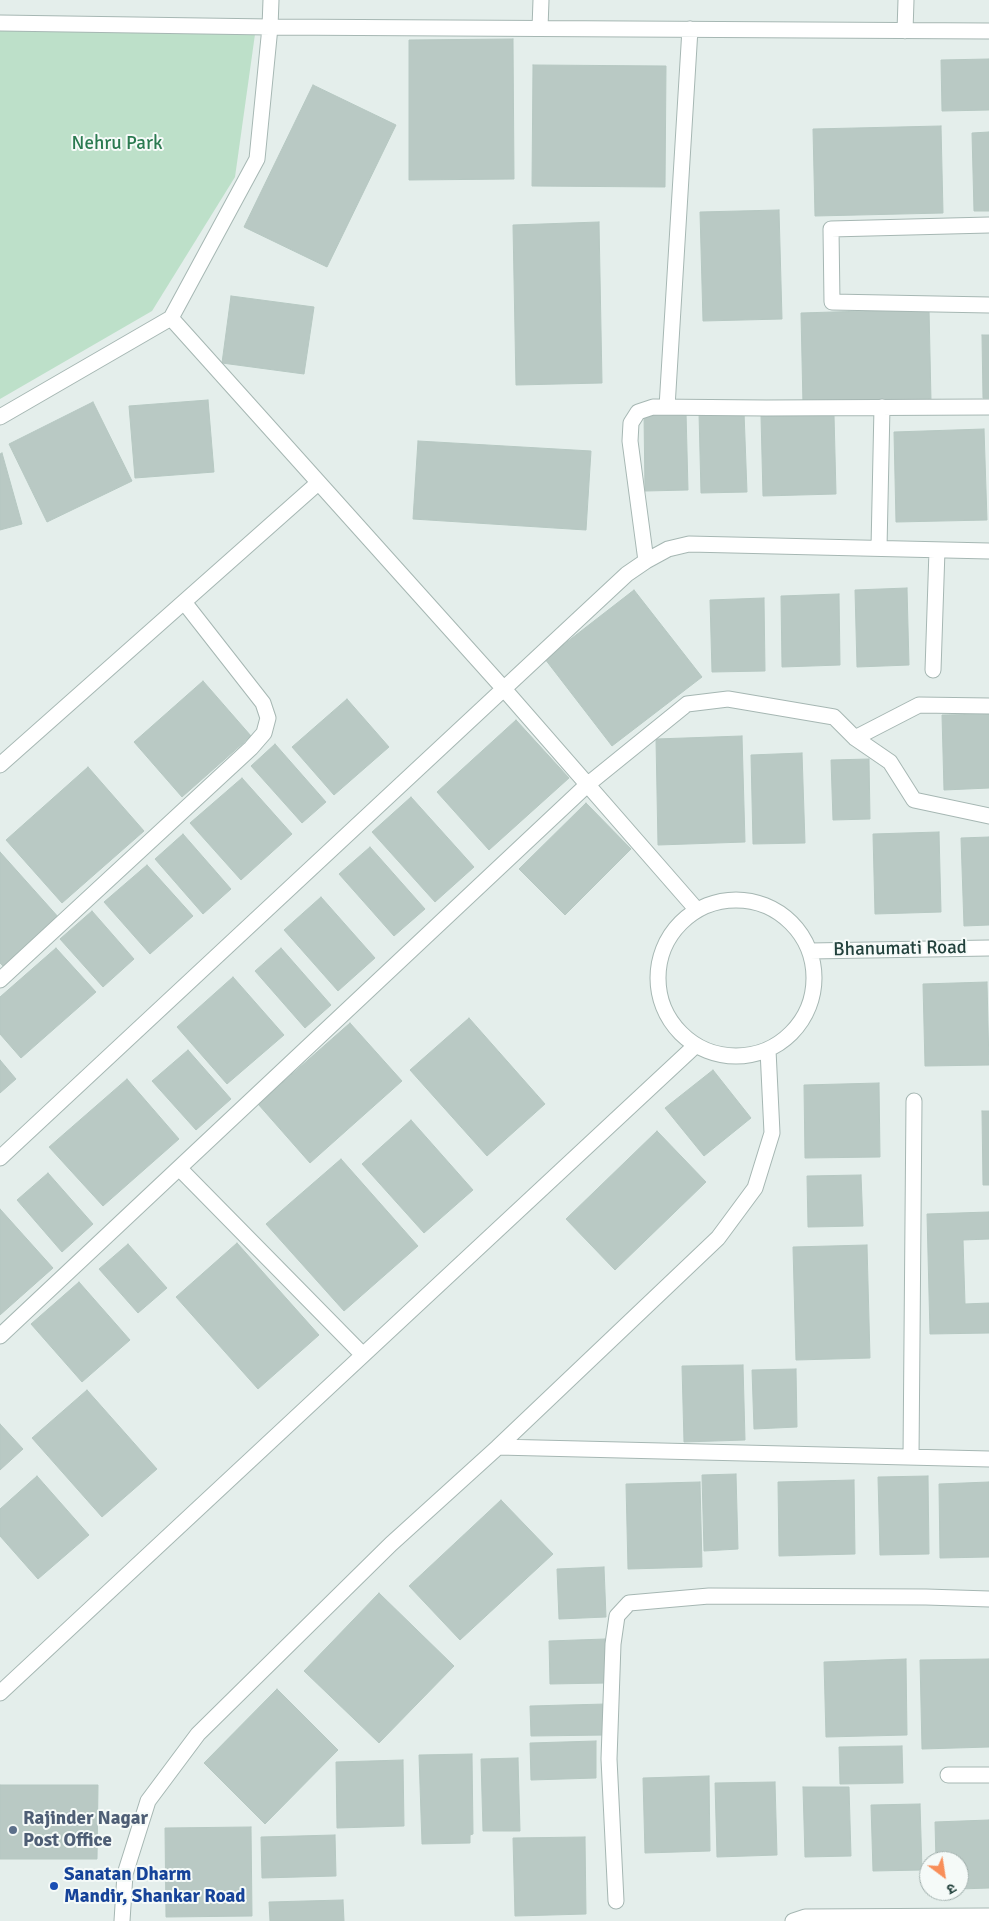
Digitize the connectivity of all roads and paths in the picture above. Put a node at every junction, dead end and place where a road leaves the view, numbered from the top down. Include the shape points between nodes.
1 (270, 0) edge
2 (541, 0) edge
3 (906, 0) edge
4 (0, 23) edge
5 (270, 28) junction
6 (540, 28) junction
7 (690, 29) junction
8 (905, 31) junction
9 (989, 31) edge
10 (989, 225) edge
11 (989, 305) edge
12 (171, 318) junction
13 (667, 407) junction
14 (989, 407) edge
15 (882, 408) junction
16 (0, 417) edge
17 (318, 483) junction
18 (879, 548) junction
19 (937, 550) junction
20 (989, 551) edge
21 (646, 561) junction
22 (184, 602) junction
23 (933, 670) dead end
24 (504, 689) junction
25 (989, 706) edge
26 (855, 738) junction
27 (0, 765) edge
28 (587, 784) junction
29 (989, 816) edge
30 (697, 910) junction
31 (989, 948) edge
32 (810, 951) junction
33 (0, 980) edge
34 (695, 1046) junction
35 (768, 1050) junction
36 (914, 1101) dead end
37 (0, 1158) edge
38 (179, 1168) junction
39 (0, 1336) edge
40 (363, 1355) junction
41 (498, 1447) junction
42 (912, 1457) junction
43 (989, 1459) edge
44 (989, 1600) edge
45 (0, 1693) edge
46 (948, 1775) dead end
47 (989, 1775) edge
48 (616, 1901) dead end
49 (989, 1916) edge
50 (122, 1921) edge
51 (793, 1921) edge

1 - 5 street
2 - 6 street
3 - 8 street
4 - 5 street
5 - 6 street
5 - 12 street via 257,158
6 - 7 street
7 - 8 street
7 - 13 street
8 - 9 street
10 - 11 street via 831,228 832,302
12 - 16 street
12 - 17 street
13 - 15 street
13 - 21 street via 638,412 630,423
14 - 15 street
15 - 18 street
17 - 22 street
17 - 24 street
18 - 19 street
18 - 21 street via 690,544 668,548
19 - 20 street
19 - 23 street
21 - 24 street via 627,574
22 - 27 street
22 - 33 street via 263,703 268,718 264,733
24 - 28 street
24 - 37 street
25 - 26 street via 918,705
26 - 28 street via 834,717 728,699 687,704
26 - 29 street via 890,762 914,800
28 - 30 street
28 - 38 street
30 - 32 street via 722,901 750,900 775,910 796,928
30 - 34 street via 676,926 662,950 657,977 661,1004 674,1028
31 - 32 street, Bhanumati Road
32 - 35 street via 814,986 807,1013 791,1035
34 - 35 street via 714,1054 741,1057
34 - 40 street
35 - 41 street via 772,1133 755,1188 718,1238
36 - 42 street
38 - 39 street
38 - 40 street
40 - 45 street
41 - 42 street
41 - 50 street via 391,1544 198,1734 148,1801 125,1874
42 - 43 street
44 - 48 street via 709,1596 629,1604 617,1616 613,1644 609,1759
46 - 47 street
49 - 51 street via 805,1917

